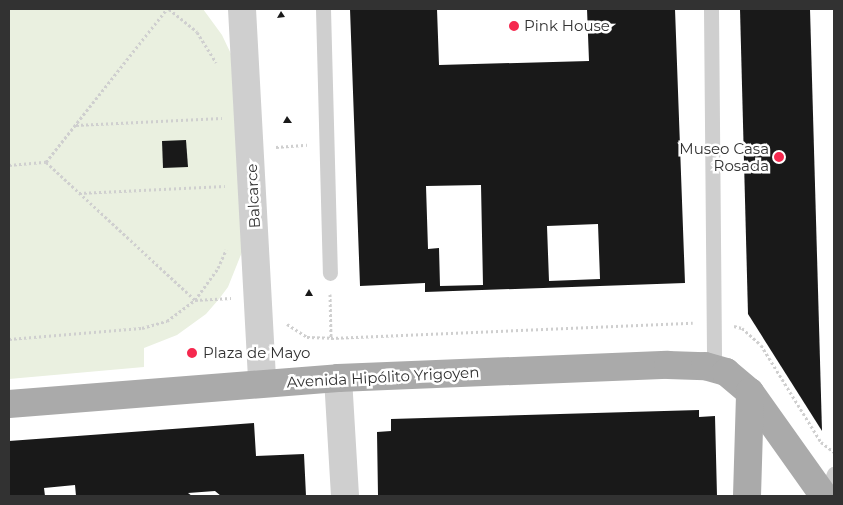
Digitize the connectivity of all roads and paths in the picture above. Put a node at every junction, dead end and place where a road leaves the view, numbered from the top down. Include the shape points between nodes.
1 (168, 9) edge
2 (242, 9) edge
3 (323, 9) edge
4 (711, 9) edge
5 (217, 66) dead end
6 (222, 118) dead end
7 (76, 125) junction
8 (326, 143) junction
9 (251, 148) junction
10 (46, 162) junction
11 (9, 165) edge
12 (228, 186) dead end
13 (79, 193) junction
14 (228, 242) dead end
15 (330, 273) joint
16 (195, 300) junction
17 (281, 316) dead end
18 (715, 323) junction
19 (331, 338) junction
20 (9, 340) edge
21 (714, 368) junction
22 (338, 378) junction
23 (262, 383) junction
24 (750, 392) junction
25 (9, 404) edge
26 (834, 452) edge
27 (834, 474) edge
28 (345, 496) edge
29 (747, 496) edge
30 (825, 496) edge

1 - 5 path via 197,32
1 - 7 path
2 - 9 street, Balcarce
3 - 8 lane
4 - 18 lane
6 - 7 path
7 - 10 path
8 - 9 path
8 - 15 lane
9 - 23 street, Balcarce
10 - 11 path
10 - 13 path
12 - 13 path
13 - 16 path
14 - 16 path via 218,268
15 - 19 path
16 - 20 path via 166,322 142,328
17 - 19 path via 291,329 307,337
18 - 19 path
18 - 21 lane
18 - 26 path via 742,328 761,345 821,442
21 - 22 main road, Avenida Hipólito Yrigoyen via 668,365
21 - 24 main road, Avenida Hipólito Yrigoyen via 726,372
22 - 23 main road, Avenida Hipólito Yrigoyen
22 - 28 street
23 - 25 main road, Avenida Hipólito Yrigoyen
24 - 29 main road
24 - 30 main road, Avenida Hipólito Yrigoyen
27 - 30 lane

